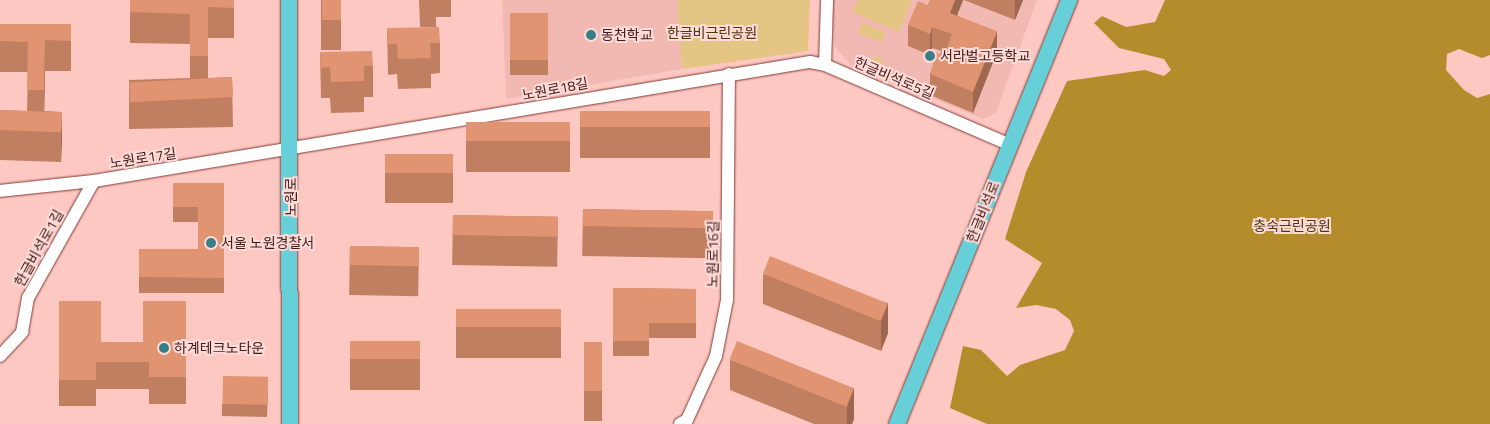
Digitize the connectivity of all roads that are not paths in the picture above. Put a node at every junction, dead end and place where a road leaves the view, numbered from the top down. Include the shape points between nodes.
1 (289, 0) edge
2 (827, 0) edge
3 (1069, 0) edge
4 (825, 65) junction
5 (729, 74) junction
6 (1011, 145) junction
7 (291, 149) junction
8 (94, 181) junction
9 (0, 191) edge
10 (0, 356) edge
11 (290, 424) edge
12 (680, 424) edge
13 (897, 424) edge

1 - 7 main road, 노원로
2 - 4 street
3 - 6 main road, 한글비석로
4 - 5 street, 노원로18길 via 793,63
4 - 6 street, 한글비석로5길
5 - 7 street, 노원로18길
5 - 12 street, 노원로16길 via 727,300 716,356 687,420
6 - 13 main road, 한글비석로
7 - 8 street, 노원로17길
7 - 11 main road, 노원로
8 - 9 street, 노원로17길
8 - 10 street, 한글비석로1길 via 28,298 22,332

